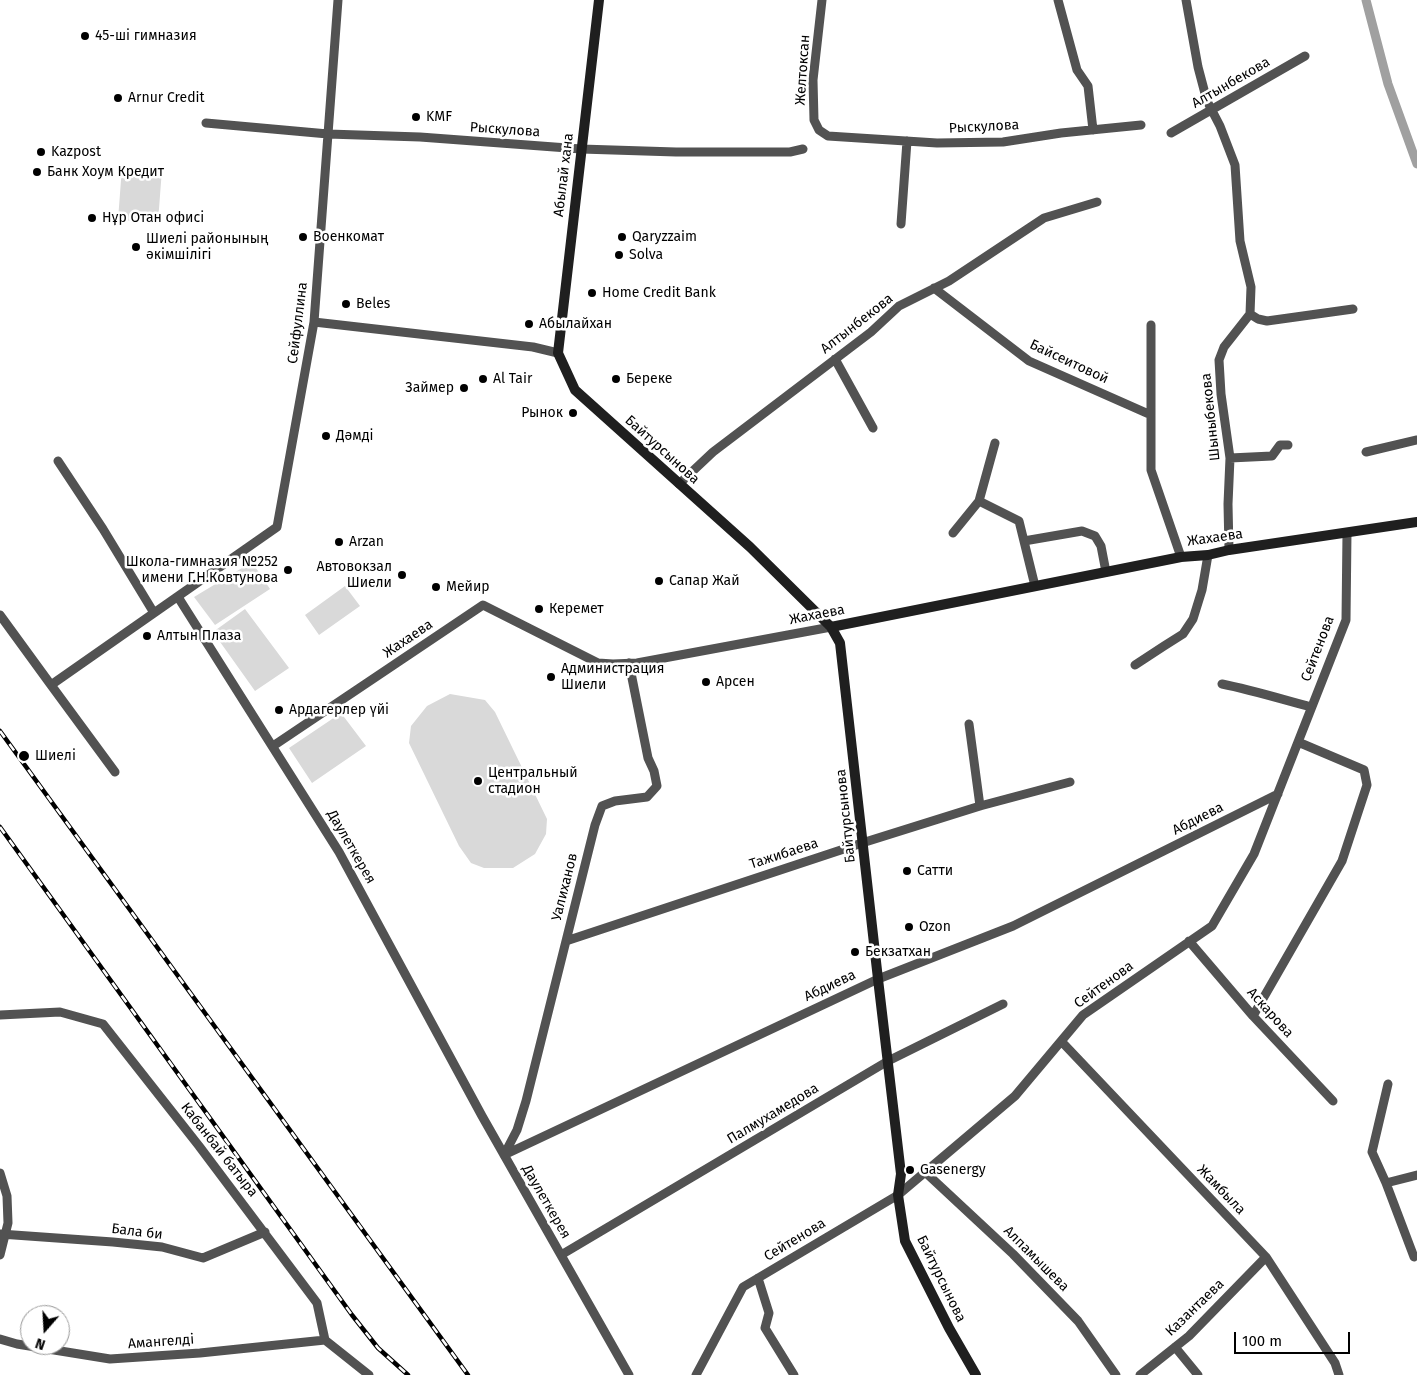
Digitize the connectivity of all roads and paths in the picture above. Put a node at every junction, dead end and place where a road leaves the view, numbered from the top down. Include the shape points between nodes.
1 (338, 0) edge
2 (599, 0) edge
3 (822, 0) edge
4 (1058, 0) edge
5 (1186, 0) edge
6 (1305, 56) dead end
7 (1212, 110) junction
8 (206, 124) dead end
9 (1141, 125) dead end
10 (1093, 130) junction
11 (1171, 133) dead end
12 (328, 134) junction
13 (828, 136) joint
14 (907, 141) junction
15 (581, 149) junction
16 (803, 149) dead end
17 (1097, 202) dead end
18 (901, 224) dead end
19 (934, 288) junction
20 (1353, 309) dead end
21 (1250, 314) junction
22 (314, 322) junction
23 (1151, 326) dead end
24 (558, 352) junction
25 (835, 359) junction
26 (1151, 414) junction
27 (873, 428) dead end
28 (1417, 440) edge
29 (995, 443) dead end
30 (1288, 445) dead end
31 (1366, 452) dead end
32 (1230, 458) junction
33 (58, 461) dead end
34 (679, 484) junction
35 (978, 501) junction
36 (1417, 522) edge
37 (953, 533) dead end
38 (1347, 533) junction
39 (1024, 541) junction
40 (1229, 550) junction
41 (1208, 555) junction
42 (1181, 557) junction
43 (1106, 572) junction
44 (1035, 586) junction
45 (178, 597) junction
46 (154, 613) junction
47 (0, 615) edge
48 (831, 627) junction
49 (629, 663) junction
50 (1135, 666) dead end
51 (1222, 684) dead end
52 (51, 685) junction
53 (1311, 707) junction
54 (969, 724) dead end
55 (1298, 742) junction
56 (273, 746) junction
57 (115, 772) dead end
58 (1070, 782) dead end
59 (1278, 794) junction
60 (980, 806) junction
61 (862, 842) junction
62 (566, 940) junction
63 (1189, 941) junction
64 (878, 979) junction
65 (1003, 1004) dead end
66 (0, 1015) edge
67 (1252, 1016) junction
68 (1061, 1042) junction
69 (888, 1061) junction
70 (1388, 1084) dead end
71 (1333, 1101) dead end
72 (504, 1155) junction
73 (0, 1172) edge
74 (925, 1172) junction
75 (1417, 1175) edge
76 (1386, 1183) junction
77 (898, 1195) junction
78 (265, 1232) junction
79 (3, 1234) edge
80 (0, 1255) edge
81 (560, 1255) junction
82 (1266, 1257) junction
83 (1414, 1257) dead end
84 (758, 1278) junction
85 (0, 1338) edge
86 (325, 1340) junction
87 (1175, 1348) junction
88 (369, 1375) edge
89 (629, 1375) edge
90 (696, 1375) edge
91 (794, 1375) edge
92 (976, 1375) edge
93 (1116, 1375) edge
94 (1140, 1375) edge
95 (1198, 1375) edge
96 (1339, 1375) edge

1 - 12 street, Сейфуллина
2 - 15 main road, Абылай хана
3 - 13 street, Желтоксан via 814,80 814,120 819,130
4 - 10 street via 1077,70 1088,86
5 - 7 street via 1198,67
6 - 7 street, Алтынбекова
7 - 11 street, Алтынбекова
7 - 21 street via 1235,165 1240,241 1251,287
8 - 12 street, Рыскулова
9 - 10 street, Рыскулова
10 - 14 street, Рыскулова via 1003,142
12 - 15 street, Рыскулова
12 - 22 street, Сейфуллина
13 - 14 street, Рыскулова
14 - 18 street
15 - 16 street, Рыскулова via 676,152 790,152
15 - 24 main road, Абылай хана
17 - 19 street, Алтынбекова via 1044,218
19 - 25 street, Алтынбекова via 898,306 871,332
19 - 26 street, Байсеитовой via 1029,361
20 - 21 street via 1266,321
21 - 32 street, Шыныбекова via 1224,348 1219,360
22 - 24 street
22 - 45 street, Сейфуллина via 277,527
23 - 26 street
24 - 34 main road, Байтурсынова via 575,390
25 - 27 street
25 - 34 street, Алтынбекова via 713,452
26 - 42 street via 1151,470
28 - 31 street
29 - 35 street
30 - 32 street via 1280,445 1272,456
32 - 40 street, Шыныбекова
33 - 46 street
34 - 48 main road, Байтурсынова via 750,547
35 - 37 street
35 - 39 street via 1019,521
36 - 38 main road, Жахаева
38 - 40 main road, Жахаева
38 - 53 street, Сейтенова via 1346,620
39 - 43 street via 1082,531 1094,536 1101,546
39 - 44 street
40 - 41 main road, Жахаева
41 - 42 main road, Жахаева
41 - 50 street via 1193,619 1183,634
42 - 43 main road, Жахаева
43 - 44 main road, Жахаева
44 - 48 main road, Жахаева
45 - 46 street
45 - 56 street, Даулеткерея
46 - 52 street
47 - 52 street
48 - 49 street, Жахаева
48 - 61 main road, Байтурсынова via 840,643
49 - 56 street, Жахаева via 598,663 483,605
49 - 62 street, Уалиханов via 648,758 657,786 647,797 602,806
51 - 53 street
52 - 57 street
53 - 55 street, Сейтенова
54 - 60 street
55 - 59 street, Сейтенова
55 - 67 street via 1364,770 1367,785 1342,861
56 - 72 street, Даулеткерея via 340,852
58 - 60 street, Тажибаева
59 - 63 street, Сейтенова via 1254,854 1212,926
59 - 64 street, Абдиева via 1013,926
60 - 61 street, Тажибаева
61 - 62 street, Тажибаева
61 - 64 main road, Байтурсынова
62 - 72 street, Уалиханов via 526,1101
63 - 67 street, Аскарова
63 - 68 street, Сейтенова via 1083,1015
64 - 69 main road, Байтурсынова
64 - 72 street, Абдиева
65 - 69 street, Палмухамедова
66 - 78 street, Кабанбай батыра via 60,1012 103,1024
67 - 71 street, Аскарова
68 - 74 street, Сейтенова via 1015,1096
68 - 82 street, Жамбыла
69 - 77 main road, Байтурсынова via 901,1174
69 - 81 street, Палмухамедова
70 - 76 street via 1372,1152
72 - 81 street, Даулеткерея
73 - 79 street via 7,1196 8,1224
74 - 77 street, Сейтенова
74 - 93 street, Алпамышева via 1013,1254 1078,1321
75 - 76 street
76 - 83 street
77 - 84 street, Сейтенова
77 - 92 main road, Байтурсынова via 905,1241
78 - 79 street, Бала би via 203,1258 162,1247
78 - 86 street, Кабанбай батыра via 317,1302
79 - 80 street
81 - 89 street, Даулеткерея
82 - 87 street, Казантаева
82 - 96 street, Жамбыла via 1335,1363
84 - 90 street, Сейтенова via 743,1287
84 - 91 street via 769,1313 765,1328
85 - 86 street, Амангелді via 17,1344 110,1360
86 - 88 street
87 - 94 street, Казантаева
87 - 95 street

